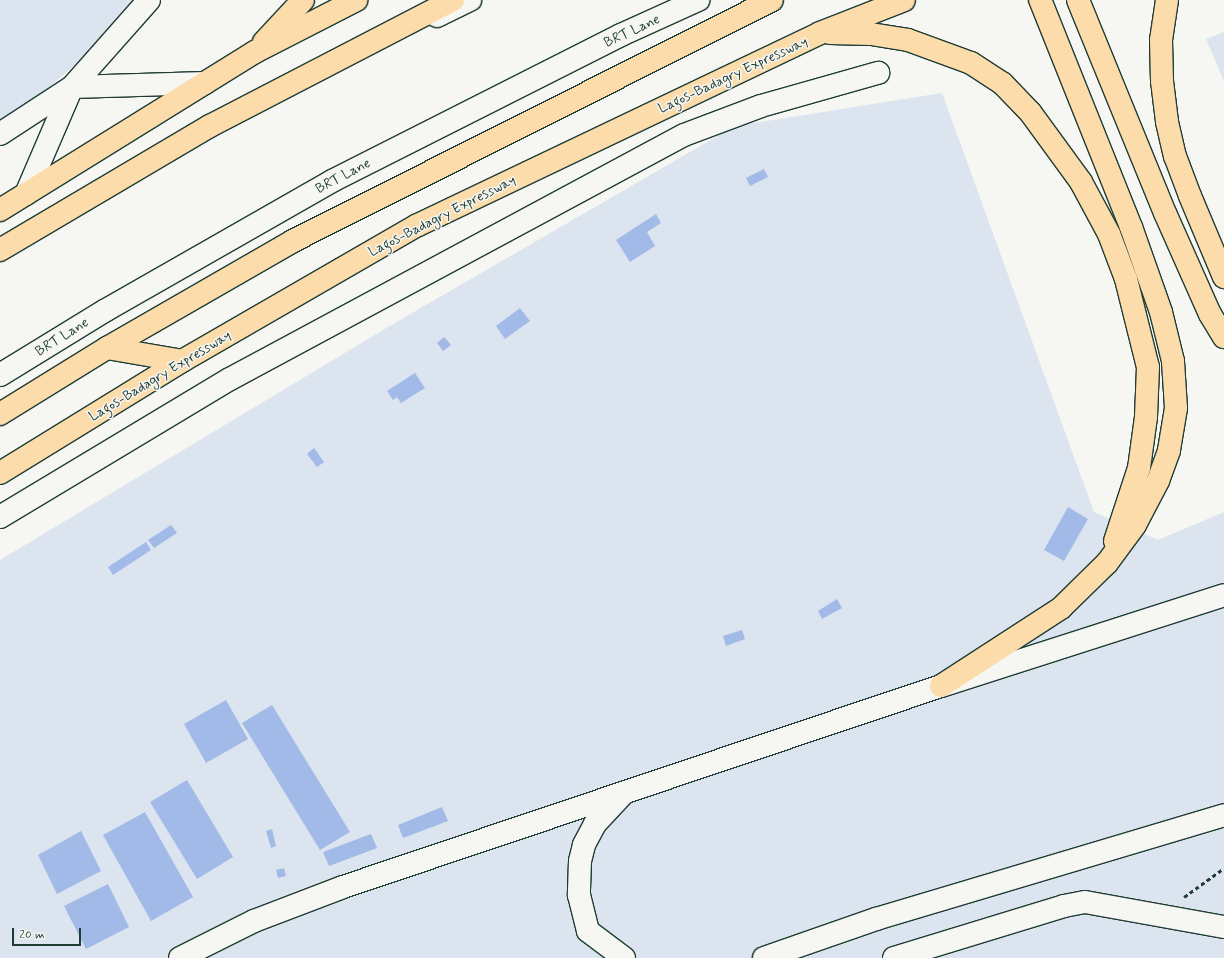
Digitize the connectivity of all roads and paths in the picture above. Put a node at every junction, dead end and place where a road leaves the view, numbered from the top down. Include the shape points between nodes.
1 (149, 0) edge
2 (303, 0) edge
3 (356, 0) edge
4 (453, 0) edge
5 (470, 0) edge
6 (698, 0) edge
7 (772, 0) edge
8 (904, 0) edge
9 (1040, 0) edge
10 (1078, 0) edge
11 (1167, 0) edge
12 (820, 33) junction
13 (254, 52) junction
14 (878, 73) dead end
15 (205, 83) junction
16 (72, 87) junction
17 (0, 134) edge
18 (26, 194) junction
19 (0, 210) edge
20 (0, 250) edge
21 (0, 257) edge
22 (1224, 277) edge
23 (1224, 337) edge
24 (107, 348) junction
25 (182, 361) junction
26 (0, 375) edge
27 (0, 414) edge
28 (0, 473) edge
29 (0, 517) edge
30 (1107, 563) junction
31 (1224, 595) edge
32 (941, 686) junction
33 (622, 794) junction
34 (1224, 815) edge
35 (1224, 868) edge
36 (1160, 915) junction
37 (1224, 927) edge
38 (588, 931) junction
39 (180, 958) edge
40 (596, 958) edge
41 (624, 958) edge
42 (765, 958) edge
43 (894, 958) edge

1 - 16 street
2 - 13 main road
3 - 13 main road
4 - 20 main road via 210,126
5 - 21 street via 207,136
6 - 26 street, BRT Lane via 620,35 332,181 106,310
7 - 24 main road via 293,241
8 - 12 main road, Lagos-Badagry Expressway
9 - 30 main road via 1131,228 1161,312 1173,361 1176,408 1169,450 1158,481 1135,525
10 - 23 main road via 1165,213 1210,314
11 - 22 main road via 1161,40 1167,122 1175,156
12 - 25 main road, Lagos-Badagry Expressway via 418,225
12 - 30 main road via 871,34 908,40 971,63 1002,83 1030,112 1081,182 1109,234 1126,279 1148,367 1146,417 1139,468
13 - 15 main road
14 - 29 street via 761,106 684,135 230,378
15 - 16 street
15 - 18 main road
16 - 17 street
16 - 18 street
18 - 19 main road
24 - 25 main road
24 - 27 main road
25 - 28 main road, Lagos-Badagry Expressway
30 - 32 main road via 1061,608
31 - 32 street
32 - 33 street
33 - 38 street via 594,824 580,861 579,895
33 - 39 street via 344,887 254,921
34 - 42 street via 876,919
35 - 36 path
36 - 37 street
36 - 43 street via 1084,902
38 - 40 street
38 - 41 street

